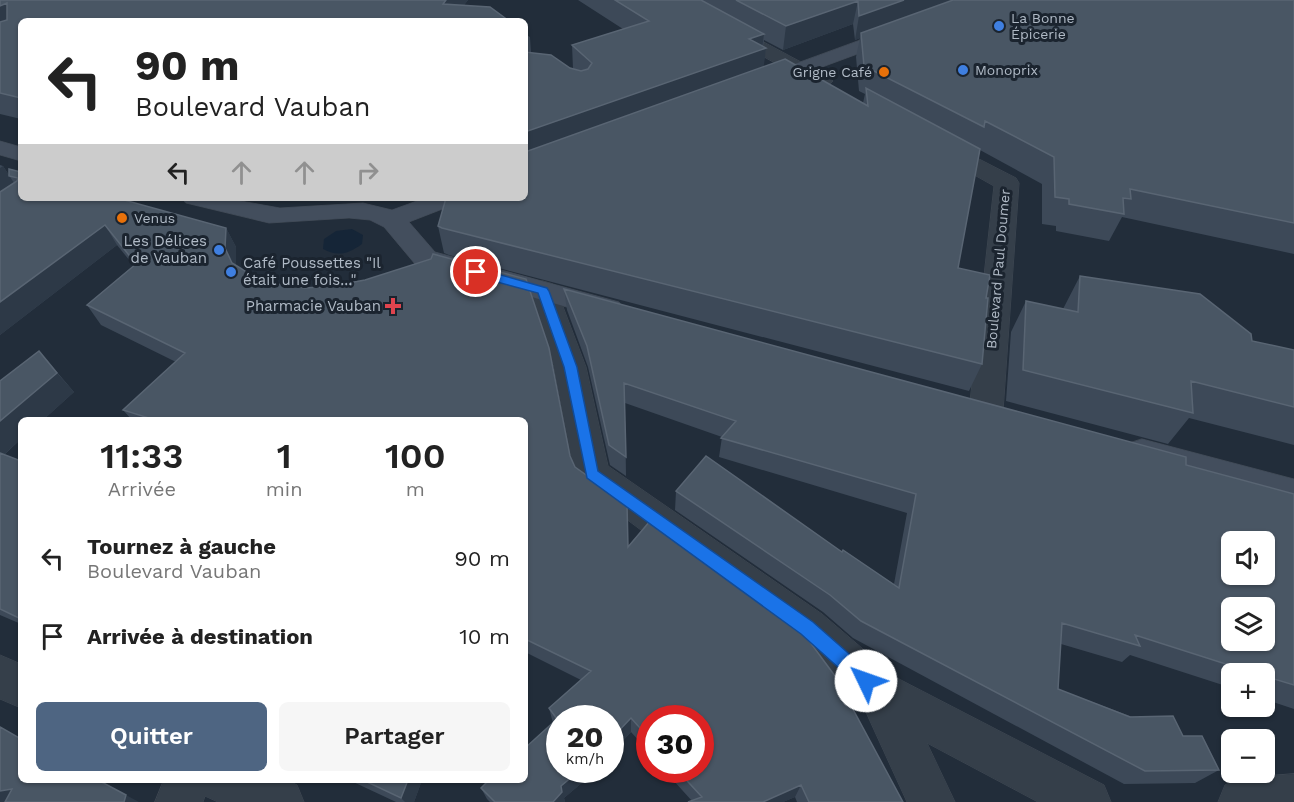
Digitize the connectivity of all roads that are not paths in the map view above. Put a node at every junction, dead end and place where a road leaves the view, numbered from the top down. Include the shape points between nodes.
1 (671, 0) edge
2 (987, 0) edge
3 (799, 69) junction
4 (738, 92) edge
5 (846, 95) edge
6 (916, 133) edge
7 (0, 148) edge
8 (18, 153) edge
9 (206, 201) edge
10 (441, 201) edge
11 (392, 219) junction
12 (543, 291) junction
13 (634, 315) edge
14 (952, 401) edge
15 (986, 411) junction
16 (1019, 420) edge
17 (1108, 444) edge
18 (1294, 494) edge
19 (0, 676) edge
20 (18, 685) edge
21 (881, 694) junction
22 (187, 783) edge
23 (231, 783) edge
24 (1294, 798) edge
25 (179, 802) edge
26 (279, 802) edge
27 (931, 802) edge
28 (1088, 802) edge
29 (1242, 802) edge

1 - 3 street
2 - 3 street
3 - 4 street
3 - 5 street
6 - 15 street, Boulevard Paul Doumer via 1006,183
7 - 8 street
9 - 11 street via 256,214 280,216 345,210 372,212
10 - 11 street
11 - 12 street via 415,252 438,263
12 - 13 street
12 - 21 street via 570,367 592,474 807,628
14 - 15 street
15 - 16 street
17 - 18 street
19 - 20 street
21 - 27 street
21 - 28 street
22 - 25 street
23 - 26 street
24 - 29 street

